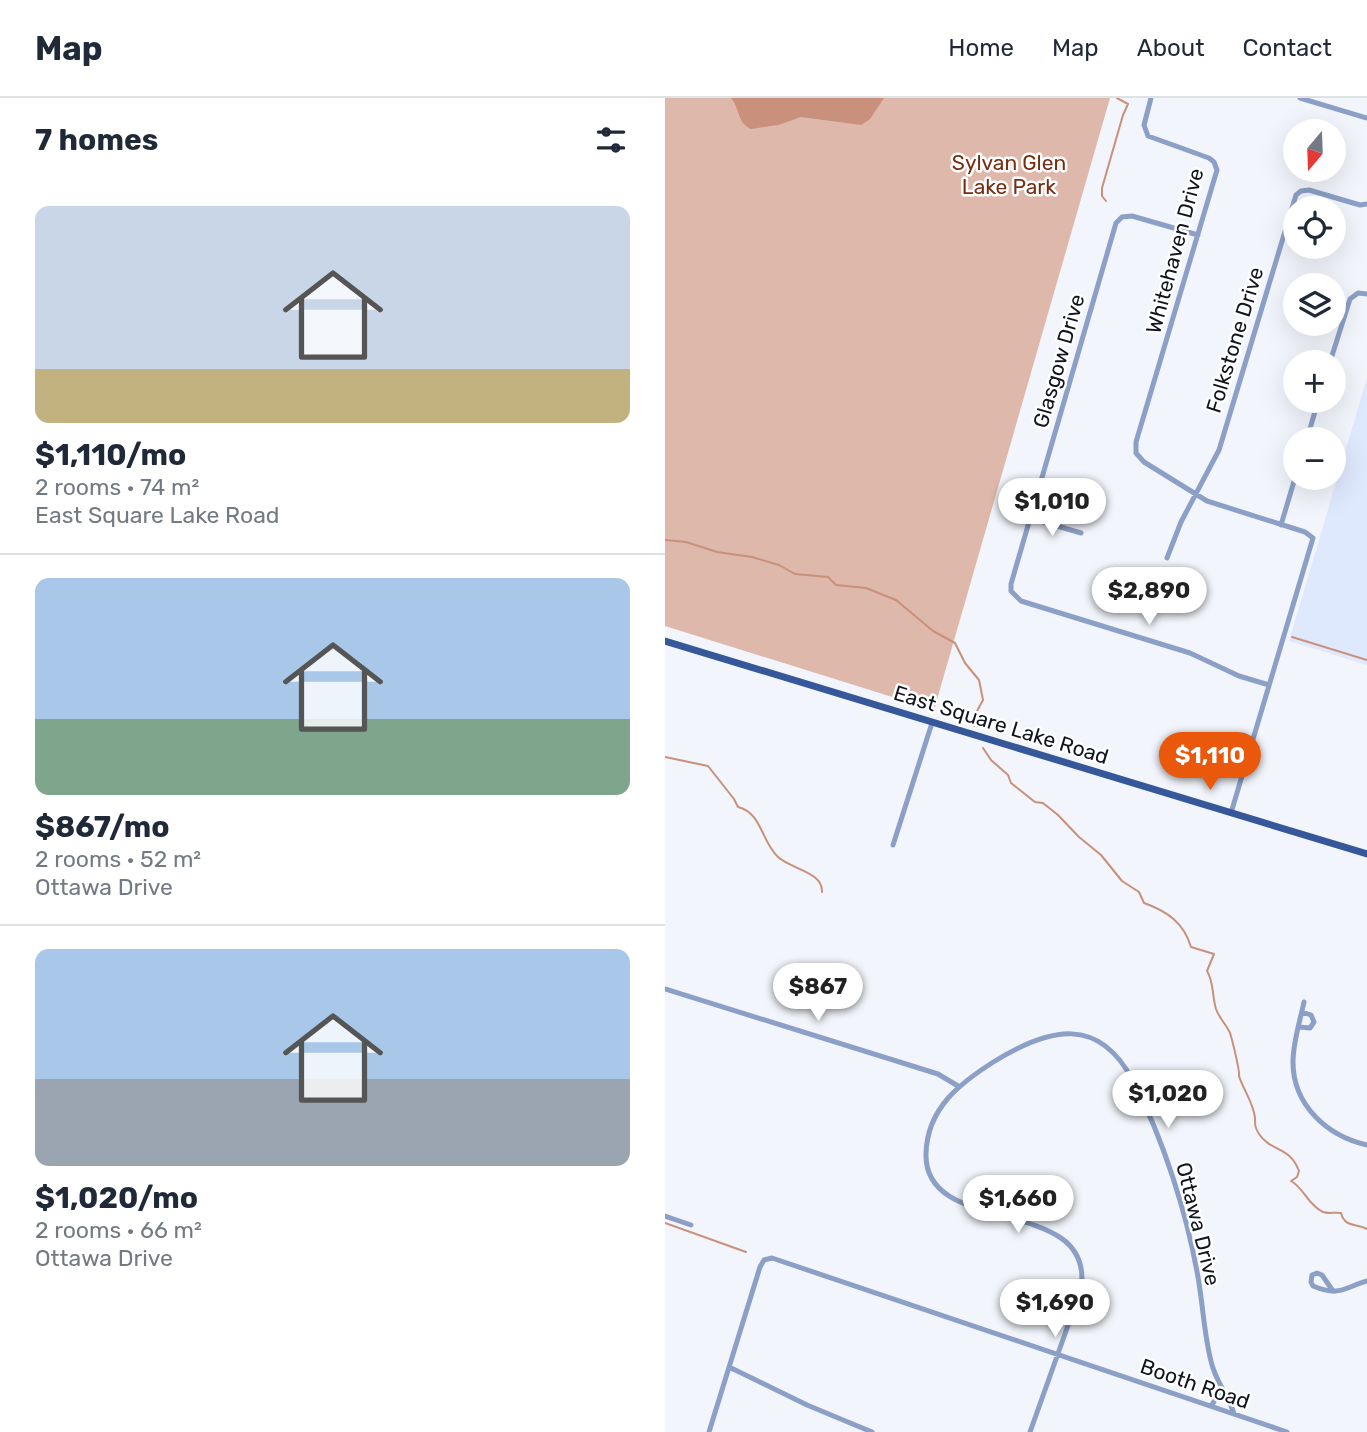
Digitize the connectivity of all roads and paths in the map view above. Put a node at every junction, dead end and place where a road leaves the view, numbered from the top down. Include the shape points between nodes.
1 (1151, 98) edge
2 (1300, 98) edge
3 (1367, 118) edge
4 (1367, 204) edge
5 (1198, 235) junction
6 (1367, 294) edge
7 (1334, 350) edge
8 (1291, 490) edge
9 (1196, 494) junction
10 (1030, 518) junction
11 (1281, 525) junction
12 (1081, 533) dead end
13 (1167, 558) dead end
14 (665, 641) edge
15 (1269, 685) junction
16 (932, 723) junction
17 (1231, 813) junction
18 (893, 845) dead end
19 (1367, 854) edge
20 (665, 989) edge
21 (1304, 1002) dead end
22 (1302, 1012) junction
23 (1299, 1027) junction
24 (958, 1086) junction
25 (1367, 1145) edge
26 (665, 1216) edge
27 (691, 1225) dead end
28 (1367, 1281) edge
29 (1333, 1291) dead end
30 (1057, 1354) junction
31 (729, 1367) junction
32 (1223, 1393) junction
33 (1211, 1406) junction
34 (1234, 1414) junction
35 (709, 1432) edge
36 (872, 1432) edge
37 (1030, 1432) edge
38 (1287, 1432) edge

1 - 5 street, Whitehaven Drive via 1144,125 1148,136 1209,158 1216,165
2 - 3 street
4 - 9 street, Folkstone Drive via 1309,190 1296,195 1219,450
5 - 9 street, Whitehaven Drive via 1136,442 1138,457
5 - 10 street, Glasgow Drive via 1132,216 1116,223
6 - 7 street via 1350,299
8 - 11 street
9 - 11 street
9 - 13 street, Folkstone Drive
10 - 12 street
10 - 15 street, Glasgow Drive via 1011,584 1012,593 1021,601 1190,653
11 - 15 street via 1312,536 1312,542
14 - 16 main road, East Square Lake Road
15 - 17 street
16 - 17 main road, East Square Lake Road
16 - 18 street
17 - 19 main road, East Square Lake Road
20 - 24 street via 938,1074
21 - 22 street
22 - 23 street
22 - 23 street via 1314,1022 1310,1028
23 - 25 street via 1294,1070 1305,1104 1328,1128
24 - 30 street via 932,1126 927,1165 933,1181 948,1195 1052,1233 1074,1250 1081,1283
24 - 32 street, Ottawa Drive via 1020,1046 1053,1034 1092,1038 1120,1058 1139,1092 1176,1188 1195,1260 1210,1359
26 - 27 street
28 - 29 street
30 - 31 street, Booth Road via 775,1259 763,1262
30 - 33 street, Booth Road
30 - 37 street
31 - 35 street
31 - 36 street
32 - 33 street
32 - 34 street, Ottawa Drive
33 - 34 street, Booth Road
34 - 38 street, Booth Road

